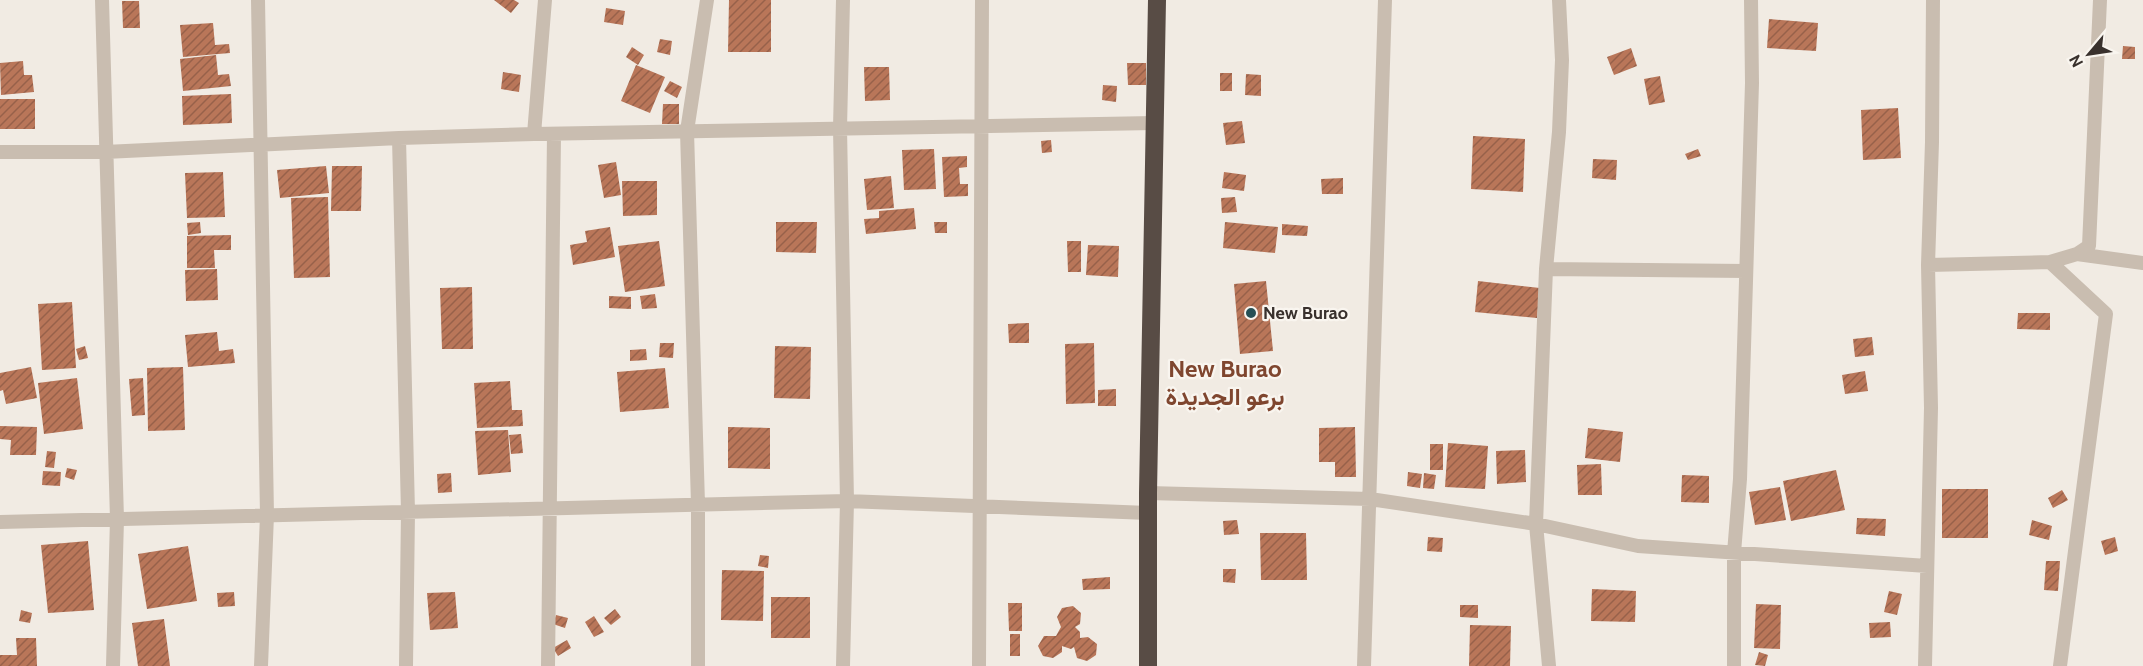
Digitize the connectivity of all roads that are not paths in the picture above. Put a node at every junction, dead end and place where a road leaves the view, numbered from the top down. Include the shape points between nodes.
1 (102, 0) edge
2 (258, 0) edge
3 (545, 0) edge
4 (708, 0) edge
5 (843, 0) edge
6 (982, 0) edge
7 (1157, 0) edge
8 (1385, 0) edge
9 (1559, 0) edge
10 (1751, 0) edge
11 (1933, 0) edge
12 (2100, 0) edge
13 (1154, 123) junction
14 (981, 125) junction
15 (840, 128) junction
16 (687, 131) junction
17 (534, 134) junction
18 (554, 134) junction
19 (399, 138) junction
20 (260, 145) junction
21 (105, 152) junction
22 (0, 153) edge
23 (2077, 254) junction
24 (2050, 262) junction
25 (2143, 263) edge
26 (1928, 265) junction
27 (1546, 269) junction
28 (1746, 271) junction
29 (1148, 492) junction
30 (1370, 499) junction
31 (847, 501) junction
32 (698, 504) junction
33 (980, 506) junction
34 (549, 508) junction
35 (408, 512) junction
36 (1148, 513) junction
37 (267, 515) junction
38 (117, 519) junction
39 (0, 522) edge
40 (1536, 524) junction
41 (1734, 553) junction
42 (1926, 566) junction
43 (113, 666) edge
44 (261, 666) edge
45 (406, 666) edge
46 (548, 666) edge
47 (698, 666) edge
48 (843, 666) edge
49 (979, 666) edge
50 (1148, 666) edge
51 (1364, 666) edge
52 (1549, 666) edge
53 (1734, 666) edge
54 (1924, 666) edge
55 (2060, 666) edge

1 - 21 street
2 - 20 street
3 - 17 street
4 - 16 street
5 - 15 street
6 - 14 street
7 - 13 highway
8 - 30 street
9 - 27 street via 1559,132
10 - 28 street
11 - 26 street
12 - 23 street via 2089,246
13 - 14 street
13 - 29 highway
14 - 15 street
14 - 33 street
15 - 16 street
15 - 31 street
16 - 18 street
16 - 32 street
17 - 18 street
17 - 19 street
18 - 34 street
19 - 20 street
19 - 35 street
20 - 21 street
20 - 37 street
21 - 22 street
21 - 38 street
23 - 24 street
23 - 25 street
24 - 26 street
24 - 55 street via 2106,314
26 - 42 street via 1931,408
27 - 28 street
27 - 40 street
28 - 41 street
29 - 30 street
29 - 36 highway
30 - 40 street
30 - 51 street
31 - 32 street
31 - 33 street
31 - 48 street
32 - 34 street
32 - 47 street
33 - 36 street
33 - 49 street
34 - 35 street
34 - 46 street
35 - 37 street
35 - 45 street
36 - 50 highway
37 - 38 street
37 - 44 street
38 - 39 street
38 - 43 street
40 - 41 street via 1638,546
40 - 52 street
41 - 42 street
41 - 53 street
42 - 54 street

